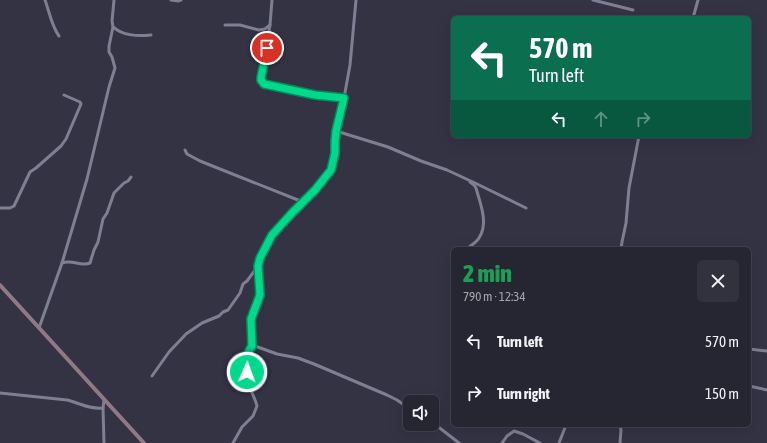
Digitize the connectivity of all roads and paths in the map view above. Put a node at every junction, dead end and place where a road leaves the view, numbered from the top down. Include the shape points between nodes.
1 (44, 0) edge
2 (114, 0) edge
3 (171, 0) edge
4 (182, 0) edge
5 (272, 0) edge
6 (356, 0) edge
7 (593, 0) edge
8 (698, 0) edge
9 (633, 10) dead end
10 (693, 16) edge
11 (225, 25) dead end
12 (270, 25) junction
13 (113, 27) junction
14 (151, 35) dead end
15 (59, 36) dead end
16 (64, 94) dead end
17 (344, 98) junction
18 (336, 131) junction
19 (639, 138) edge
20 (185, 150) dead end
21 (131, 177) dead end
22 (462, 177) junction
23 (303, 202) junction
24 (0, 208) edge
25 (526, 208) dead end
26 (468, 247) edge
27 (622, 247) edge
28 (62, 263) junction
29 (258, 266) junction
30 (0, 285) edge
31 (39, 328) junction
32 (252, 346) junction
33 (751, 349) edge
34 (767, 350) edge
35 (152, 376) dead end
36 (751, 386) edge
37 (767, 390) edge
38 (0, 393) edge
39 (104, 400) junction
40 (403, 404) edge
41 (103, 408) junction
42 (439, 427) edge
43 (565, 427) edge
44 (620, 427) edge
45 (104, 443) edge
46 (144, 443) edge
47 (233, 443) edge
48 (459, 443) edge
49 (502, 443) edge
50 (540, 443) edge
51 (559, 443) edge
52 (620, 443) edge

1 - 15 street
2 - 13 street
3 - 4 street
5 - 12 street
6 - 17 street
7 - 9 street
8 - 10 street
11 - 12 street via 263,30
12 - 17 street via 261,78 264,84 315,95
13 - 14 street via 125,34
13 - 28 street via 108,46 115,68 87,179
16 - 24 street via 81,104 66,139 30,172 14,206
17 - 18 street
18 - 22 street via 388,147
18 - 23 street via 331,170
19 - 27 street
20 - 23 street via 200,161
21 - 28 street via 114,193 90,263
22 - 25 street
22 - 26 street via 476,188 484,221 479,240
23 - 29 street via 272,235
28 - 31 street
29 - 32 street via 260,295 251,319
29 - 35 street via 243,284 228,310 186,334
30 - 31 street
31 - 39 street
32 - 40 street via 323,367
32 - 47 street via 248,353 248,380 257,406
33 - 34 street
36 - 37 street
38 - 41 street via 67,400
39 - 41 street
39 - 46 street
41 - 45 street
42 - 48 street
43 - 51 street
44 - 52 street
49 - 50 street via 514,431

